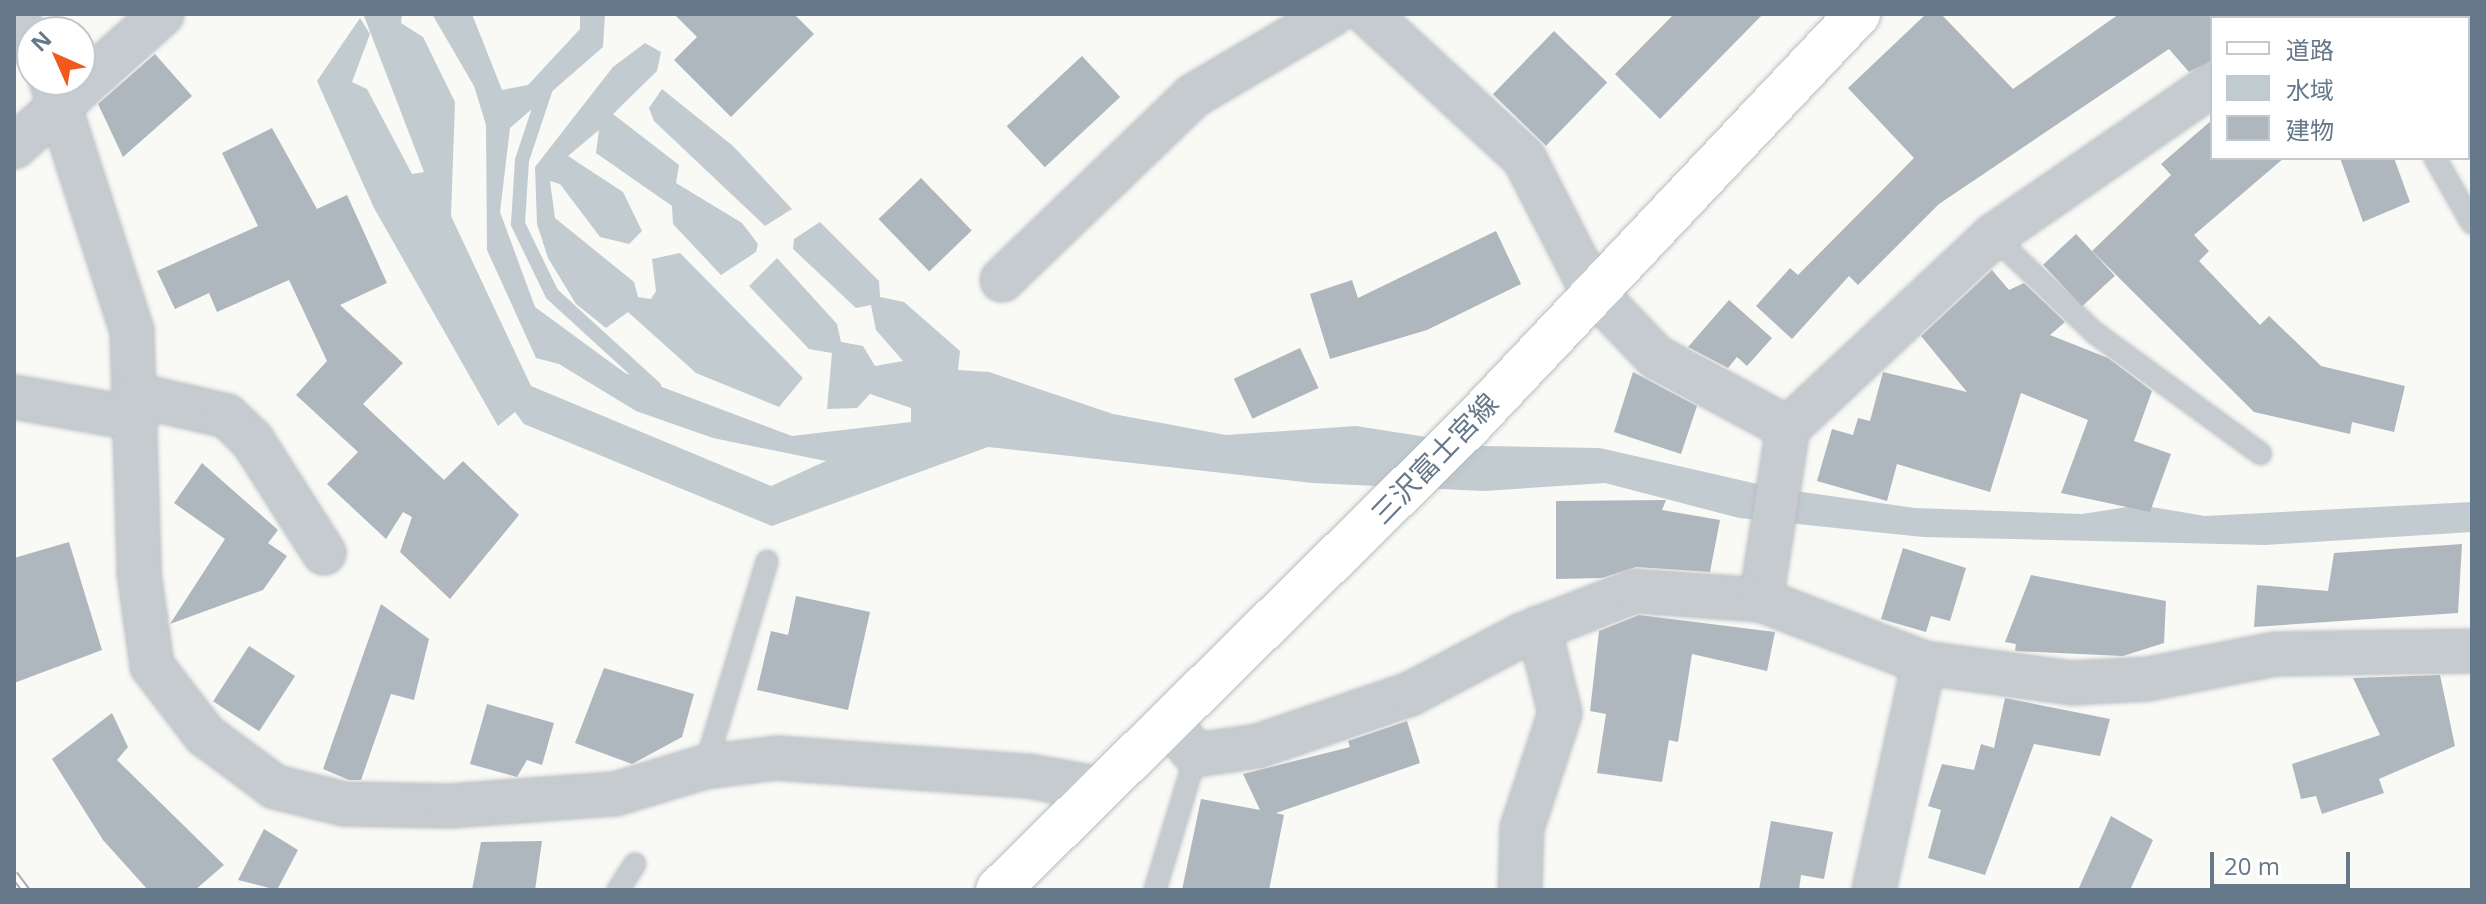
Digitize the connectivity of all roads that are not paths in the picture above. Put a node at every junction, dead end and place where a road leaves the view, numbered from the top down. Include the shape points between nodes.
1 (162, 14) edge
2 (1332, 14) edge
3 (1368, 14) edge
4 (1858, 14) edge
5 (96, 62) edge
6 (2210, 86) edge
7 (52, 96) edge
8 (58, 96) edge
9 (14, 147) edge
10 (2436, 160) edge
11 (2472, 223) edge
12 (1993, 236) junction
13 (1002, 280) dead end
14 (1591, 289) junction
15 (14, 397) edge
16 (136, 407) junction
17 (1788, 428) junction
18 (2261, 454) dead end
19 (324, 553) dead end
20 (767, 561) dead end
21 (1761, 600) junction
22 (1539, 628) junction
23 (2472, 651) edge
24 (1924, 663) junction
25 (1168, 722) junction
26 (1196, 755) junction
27 (705, 767) junction
28 (1101, 789) junction
29 (635, 864) dead end
30 (618, 890) edge
31 (998, 890) edge
32 (1155, 890) edge
33 (1520, 890) edge
34 (1874, 890) edge

1 - 5 street
2 - 13 street via 1193,96
3 - 14 street via 1524,158
4 - 14 main road, 三沢富士宮線
6 - 12 street
7 - 9 street
8 - 16 street via 132,331
10 - 11 lane
12 - 17 street
12 - 18 lane via 2095,333
14 - 17 street via 1656,357
14 - 25 main road, 三沢富士宮線 via 1471,424
15 - 16 street
16 - 19 street via 227,416 252,440
16 - 27 street via 139,573 152,666 205,735 275,787 344,804 450,806 615,794
17 - 21 street
20 - 27 lane
21 - 22 street via 1635,591
21 - 24 street
22 - 26 street via 1410,694 1258,746
22 - 33 street via 1560,713 1522,828
23 - 24 street via 2276,654 2148,679 2072,683
24 - 34 street
25 - 26 street
25 - 28 main road, 三沢富士宮線
26 - 32 lane
27 - 28 street via 776,758 1028,776
28 - 31 main road, 三沢富士宮線
29 - 30 lane

